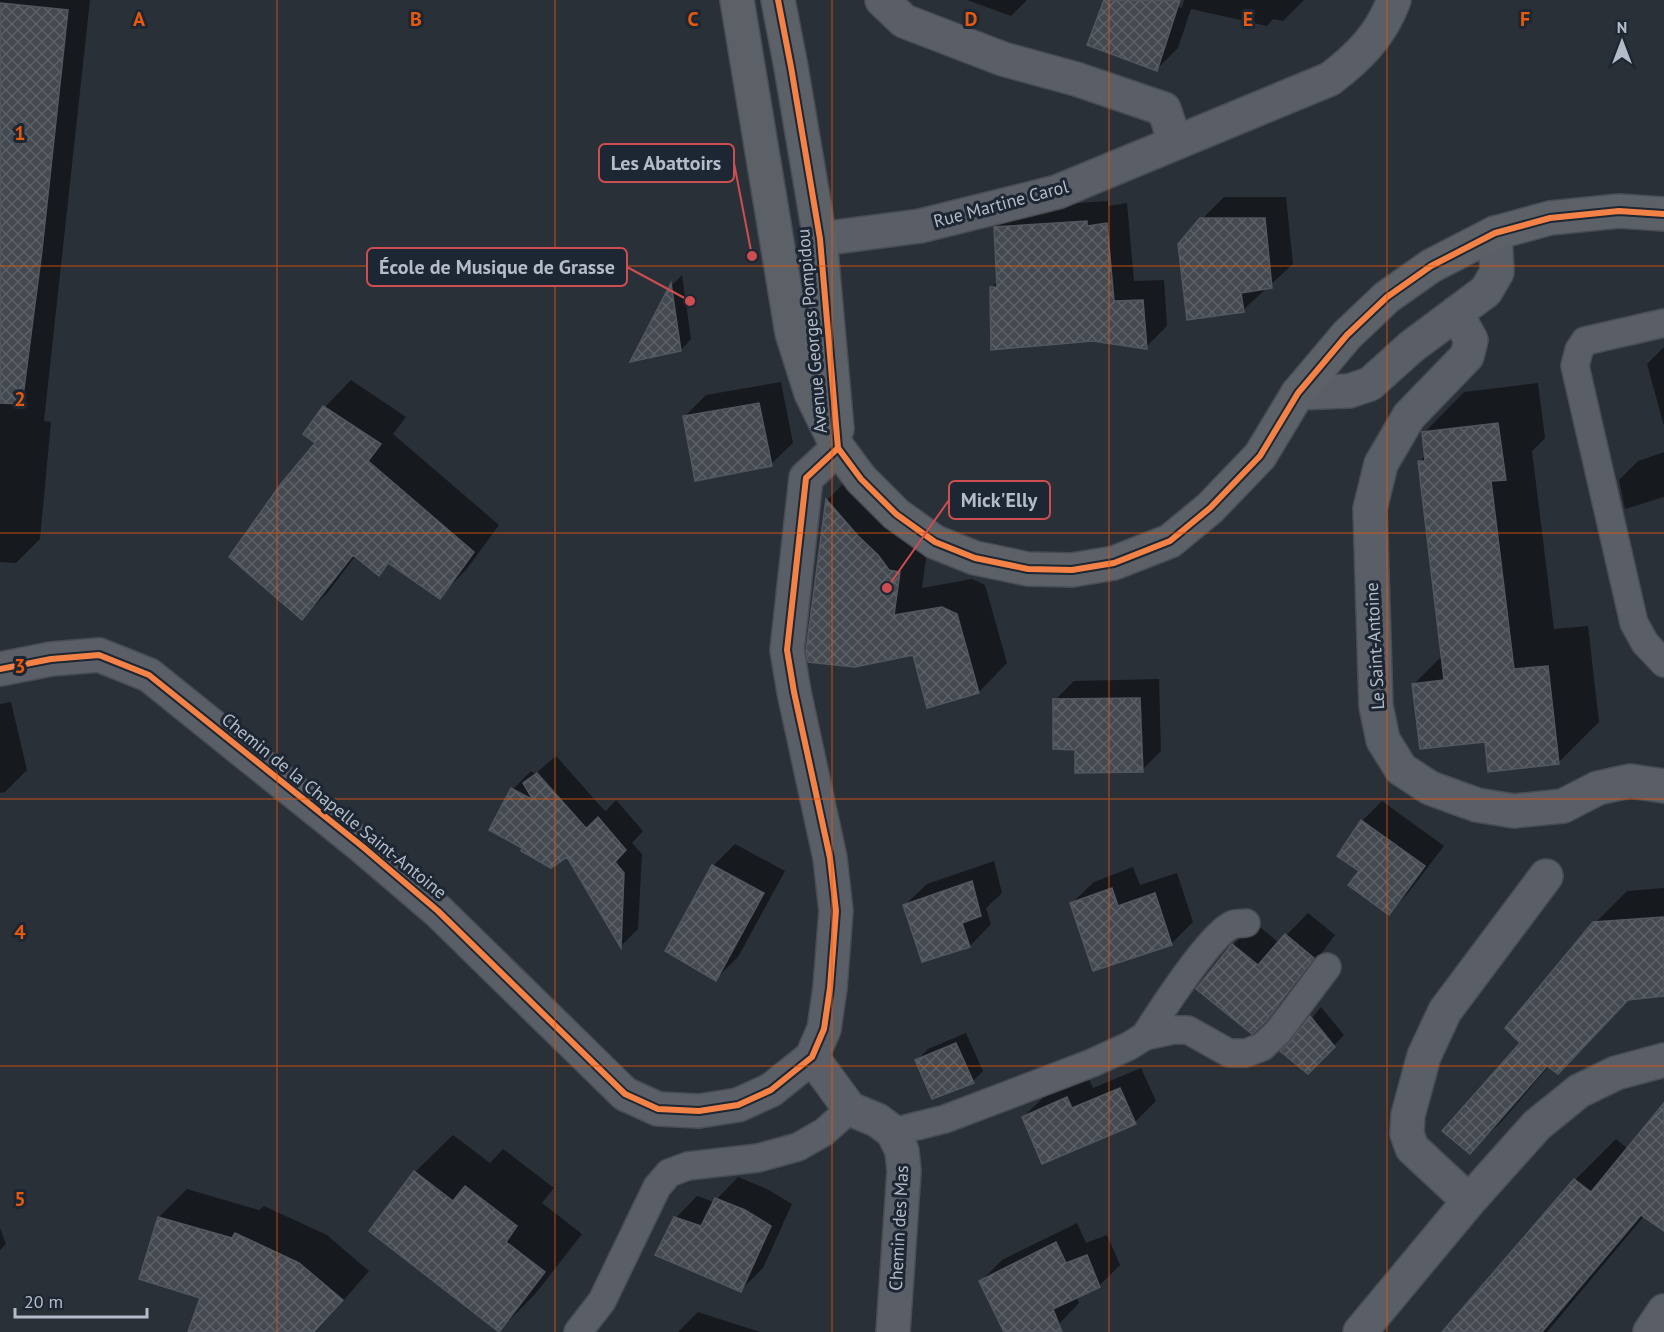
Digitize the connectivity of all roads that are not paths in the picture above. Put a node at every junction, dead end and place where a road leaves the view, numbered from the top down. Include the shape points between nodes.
1 (778, 0) edge
2 (882, 0) edge
3 (1395, 0) edge
4 (738, 2) edge
5 (1175, 142) junction
6 (1664, 214) edge
7 (1495, 233) junction
8 (820, 239) junction
9 (1455, 313) junction
10 (1664, 324) edge
11 (1298, 393) junction
12 (838, 448) junction
13 (1664, 663) edge
14 (0, 669) edge
15 (1664, 786) edge
16 (1546, 876) dead end
17 (1246, 923) dead end
18 (1327, 967) dead end
19 (1145, 1036) junction
20 (812, 1057) junction
21 (1664, 1060) edge
22 (850, 1109) junction
23 (893, 1132) junction
24 (1469, 1201) junction
25 (1664, 1311) edge
26 (578, 1332) edge
27 (893, 1332) edge
28 (1360, 1332) edge
29 (1650, 1332) edge

1 - 8 main road, Avenue Georges Pompidou
2 - 5 street via 904,21 1004,59 1164,110
3 - 5 street, Rue Martine Carol via 1380,29 1358,57 1330,79
4 - 8 main road via 754,25 767,63 796,231
4 - 12 main road, Avenue Georges Pompidou via 792,333 811,393
5 - 8 street, Rue Martine Carol via 1057,192 920,226
6 - 7 main road, Avenue Georges Pompidou via 1619,211 1550,218
7 - 9 street via 1497,272 1486,291
7 - 11 main road, Avenue Georges Pompidou via 1431,266 1387,297 1347,335
8 - 12 main road, Avenue Georges Pompidou
9 - 11 street via 1370,384 1349,391
9 - 15 street, Le Saint-Antoine via 1471,340 1467,356 1409,416 1381,464 1370,509 1376,706 1383,740 1401,770 1431,789 1477,805 1514,811 1563,806 1598,788 1630,781
10 - 13 lane via 1586,341 1575,366 1634,623 1645,643
11 - 12 main road, Avenue Georges Pompidou via 1260,456 1210,508 1170,541 1114,563 1072,570 1028,568 975,558 935,542 896,514 861,479
12 - 20 street, Chemin de la Chapelle Saint-Antoine via 806,478 787,650 830,858 836,911 824,1029
14 - 20 street, Chemin de la Chapelle Saint-Antoine via 99,655 149,675 438,911 625,1094 658,1109 699,1111 738,1105 771,1090
16 - 24 street via 1445,1011 1424,1056 1408,1115 1407,1134 1412,1148
17 - 19 lane via 1231,925 1219,934 1181,981
18 - 19 lane via 1262,1047 1246,1053 1229,1053 1188,1030
19 - 23 lane via 1092,1063 945,1119
20 - 22 street
21 - 24 street via 1616,1073 1579,1091 1537,1125
22 - 23 street via 877,1120
22 - 26 lane via 824,1132 798,1147 758,1158 688,1166 669,1173 657,1187 602,1301
23 - 27 street, Chemin des Mas via 902,1151 904,1171
24 - 28 street
25 - 29 street

